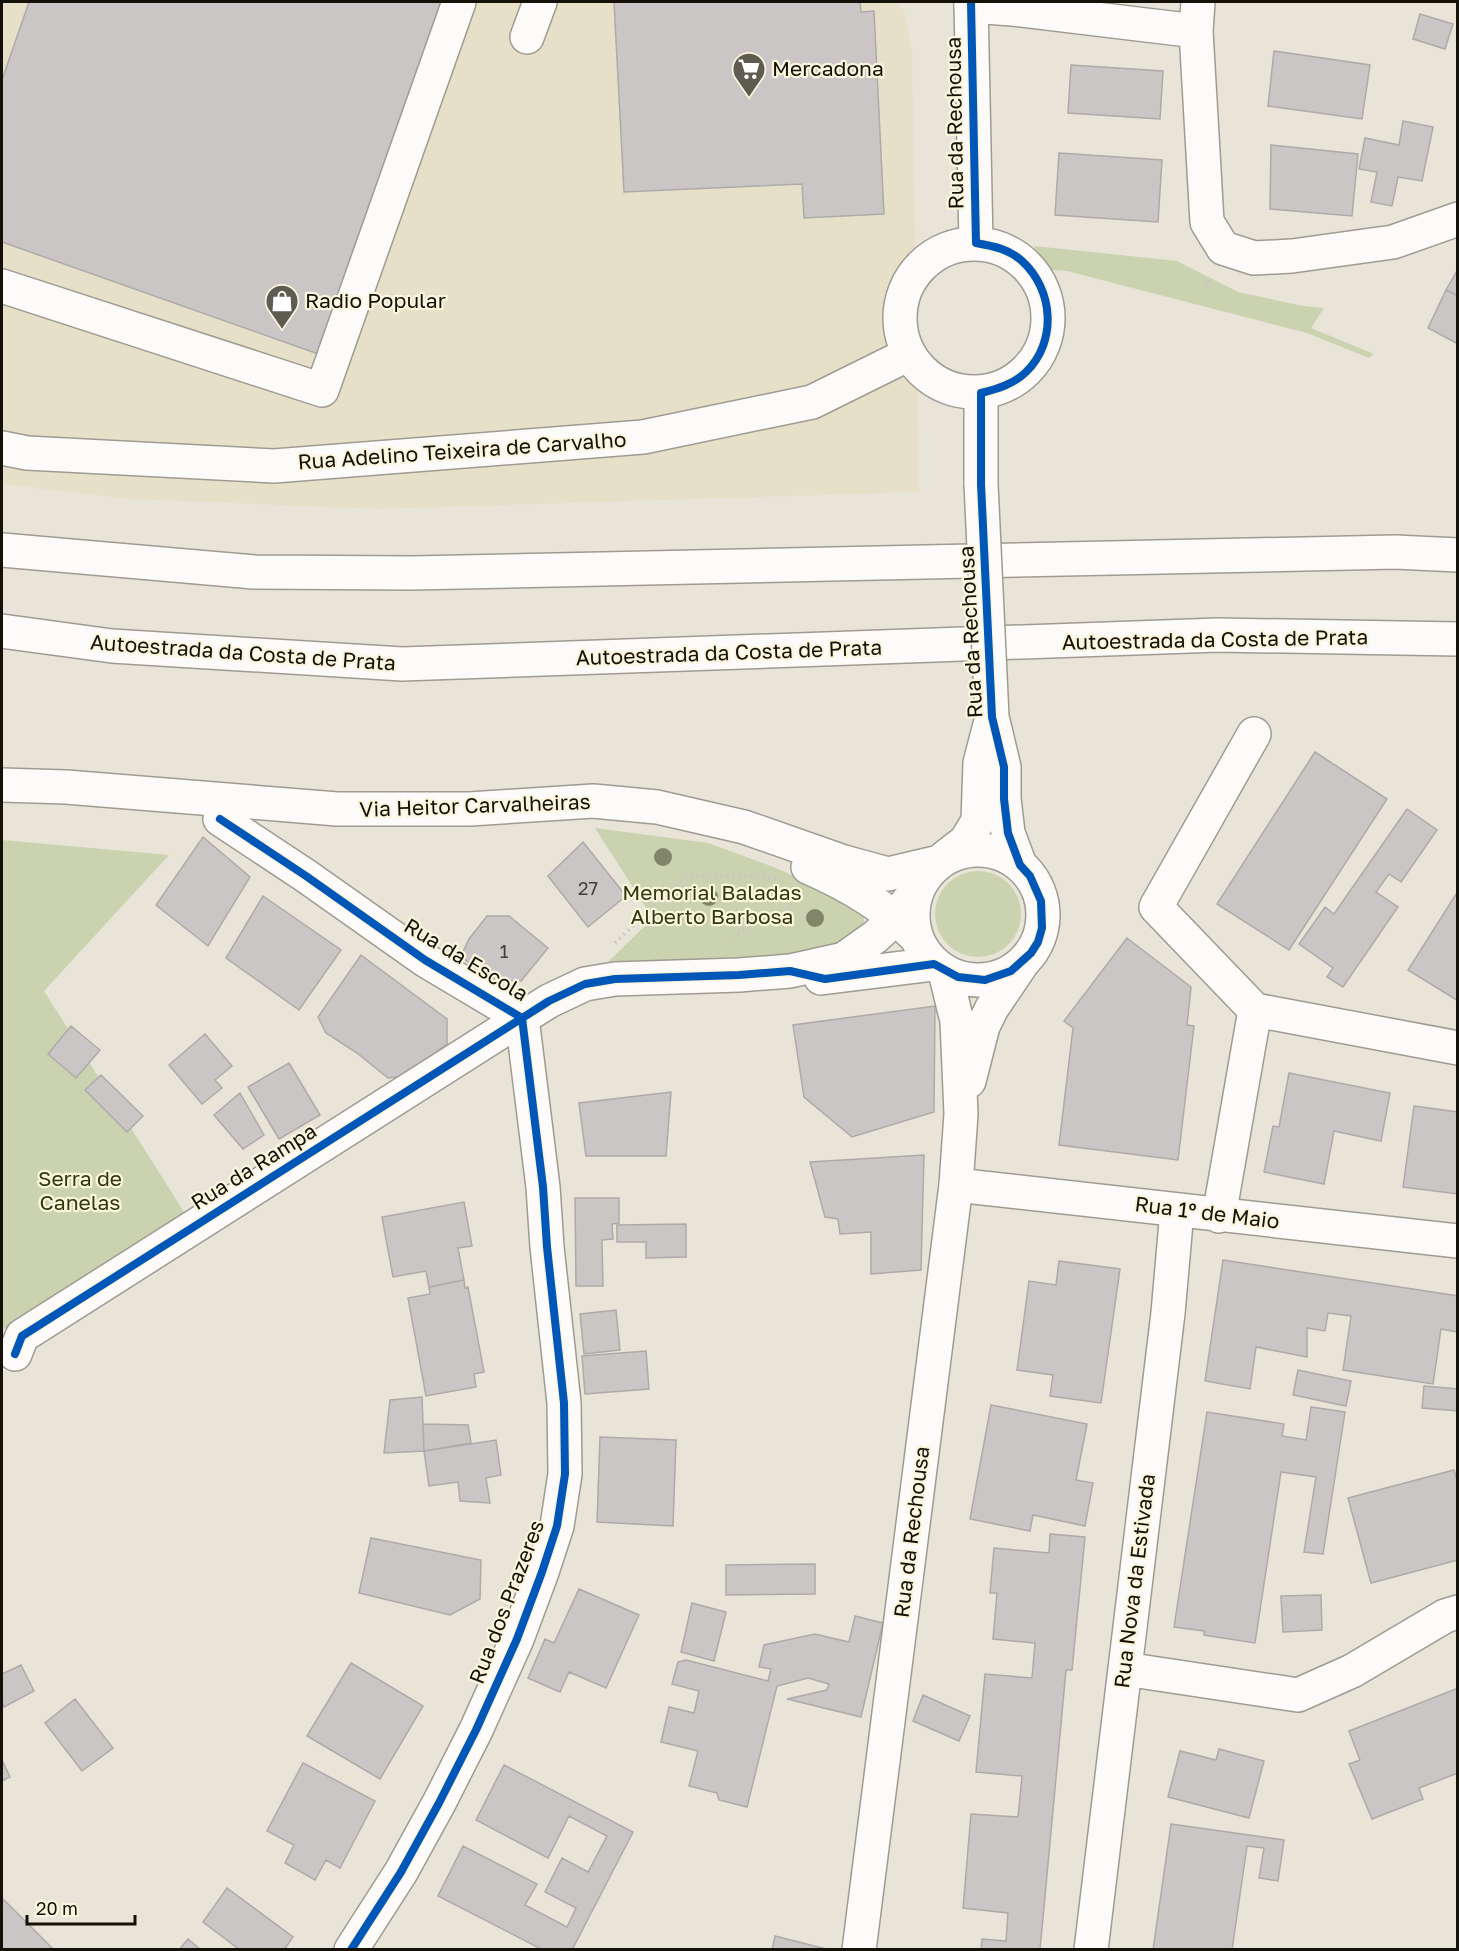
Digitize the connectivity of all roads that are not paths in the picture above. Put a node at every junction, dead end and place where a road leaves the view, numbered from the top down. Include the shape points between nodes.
1 (459, 2) edge
2 (540, 2) edge
3 (971, 4) edge
4 (1197, 16) edge
5 (527, 37) dead end
6 (1458, 219) edge
7 (976, 243) junction
8 (2, 286) edge
9 (909, 354) junction
10 (981, 393) junction
11 (2, 448) edge
12 (2, 550) edge
13 (1458, 555) edge
14 (2, 631) edge
15 (1458, 639) edge
16 (993, 717) junction
17 (1254, 734) dead end
18 (2, 785) edge
19 (2, 791) edge
20 (220, 819) junction
21 (942, 860) junction
22 (1020, 866) junction
23 (906, 927) junction
24 (1022, 963) junction
25 (940, 968) junction
26 (790, 971) junction
27 (1255, 1010) junction
28 (522, 1018) junction
29 (1458, 1048) edge
30 (961, 1114) junction
31 (956, 1185) junction
32 (1177, 1211) junction
33 (1219, 1216) junction
34 (1458, 1241) edge
35 (14, 1341) dead end
36 (1458, 1612) edge
37 (1125, 1669) junction
38 (351, 1950) edge
39 (859, 1950) edge
40 (1091, 1950) edge

1 - 8 main road via 322,390
2 - 5 main road
3 - 4 main road
3 - 7 main road, Rua da Rechousa
4 - 6 main road via 1207,222 1223,248 1254,258 1292,256 1393,242
7 - 9 main road via 952,246 930,257 913,274 902,296 899,320
7 - 10 main road via 1001,248 1022,261 1039,280 1047,303 1048,329 1041,352 1026,373 1005,387
9 - 10 main road via 933,381 955,391
9 - 11 main road, Rua Adelino Teixeira de Carvalho via 812,402 643,437 274,465 27,453
10 - 16 main road, Rua da Rechousa, bridge via 981,484
12 - 13 main road via 254,572 401,573 1395,552
14 - 15 main road, Autoestrada da Costa de Prata via 112,646 402,664 1218,635
16 - 21 main road, Rua da Rechousa via 980,763 978,821 966,841
16 - 22 main road, Rua da Rechousa via 1004,766 1008,833
17 - 27 main road via 1156,907
18 - 21 main road, Via Heitor Carvalheiras via 337,809 470,809 593,801 657,807 744,826 888,874
19 - 20 main road, Via Heitor Carvalheiras via 90,806
20 - 23 main road, Via Heitor Carvalheiras via 442,827 630,821 710,833 796,861 838,881
20 - 28 main road, Rua da Escola via 425,960
21 - 22 main road via 984,850 1010,858
21 - 23 main road, Rua da Escola via 917,889
22 - 24 main road via 1037,888 1043,915 1038,942
23 - 25 main road
23 - 26 main road, Rua da Escola via 874,937 844,959
24 - 25 main road via 985,980 964,979
24 - 30 main road, Rua da Rechousa via 983,1026
25 - 26 main road, Rua da Escola via 825,979
25 - 30 main road, Rua da Rechousa via 957,1021
26 - 28 main road, Rua da Escola via 615,979 585,984
27 - 29 main road
27 - 33 main road
28 - 35 main road, Rua da Rampa
28 - 38 main road, Rua dos Prazeres via 564,1403 565,1474 557,1526 517,1639 476,1730 401,1872
30 - 31 main road, Rua da Rechousa
31 - 32 main road, Rua 1º de Maio
31 - 39 main road, Rua da Rechousa
32 - 33 main road, Rua 1º de Maio
32 - 37 main road, Rua Nova da Estivada
33 - 34 main road, Rua 1º de Maio
36 - 37 main road via 1352,1671 1298,1695
37 - 40 main road, Rua Nova da Estivada

